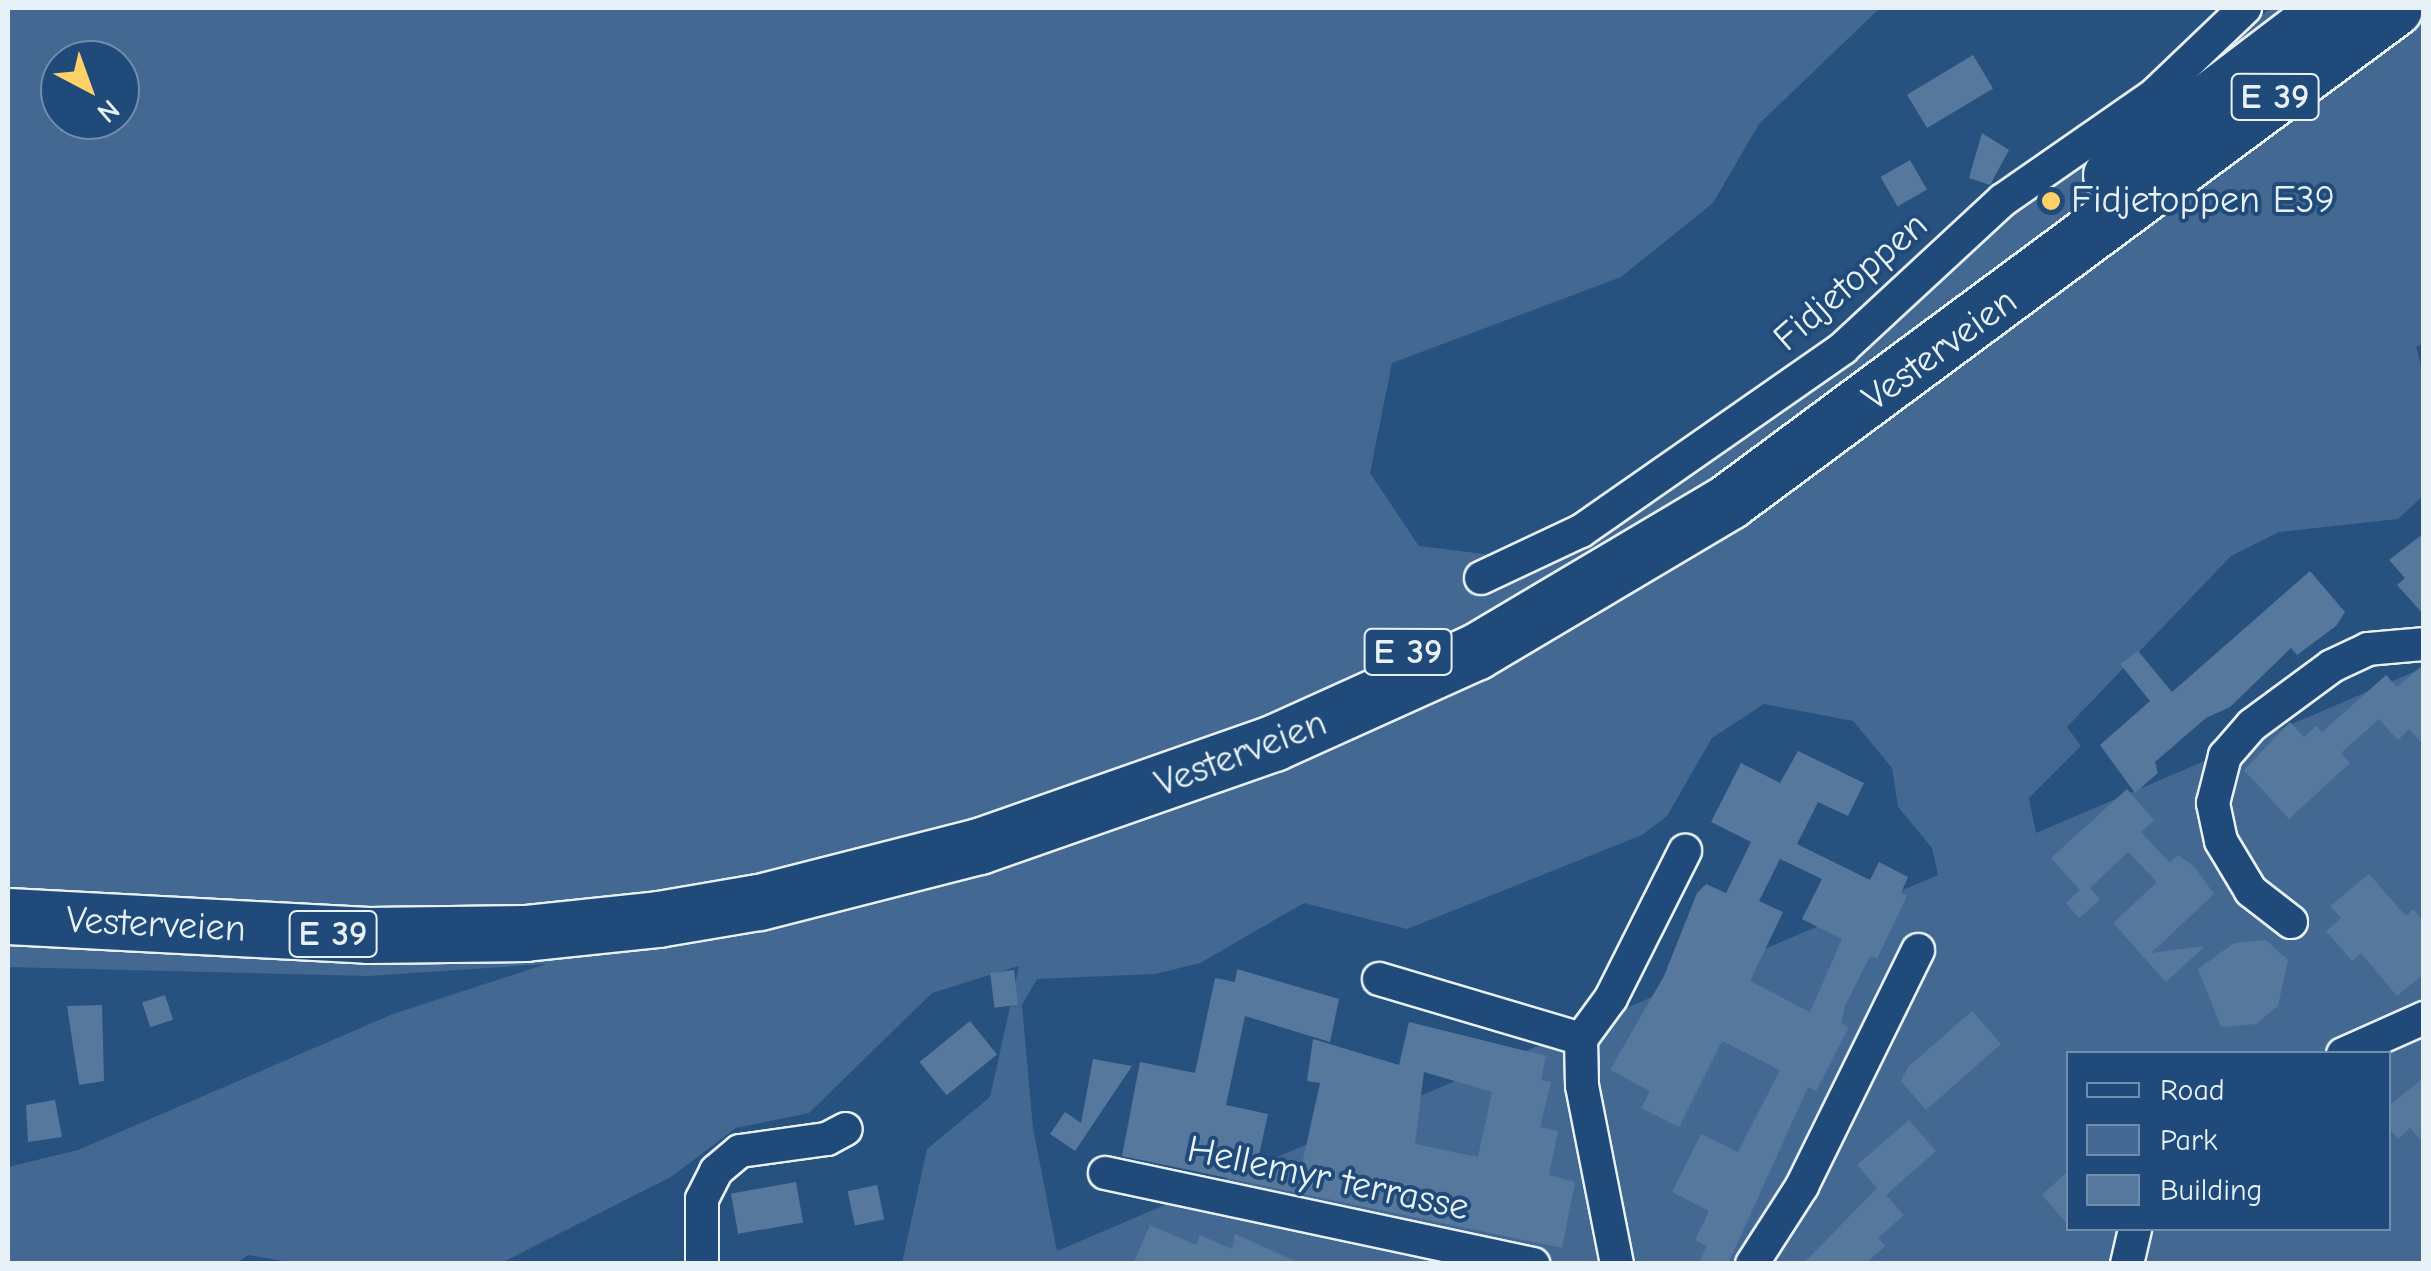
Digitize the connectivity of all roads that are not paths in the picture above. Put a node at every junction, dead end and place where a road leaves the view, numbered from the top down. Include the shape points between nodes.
1 (2245, 8) edge
2 (2394, 8) edge
3 (2327, 19) edge
4 (1480, 578) dead end
5 (2424, 644) edge
6 (1685, 850) dead end
7 (8, 886) edge
8 (8, 916) edge
9 (2291, 922) dead end
10 (197, 928) junction
11 (8, 940) edge
12 (1918, 950) dead end
13 (1379, 979) dead end
14 (2424, 1018) edge
15 (1581, 1038) junction
16 (2349, 1051) edge
17 (846, 1129) dead end
18 (1105, 1173) dead end
19 (2134, 1231) edge
20 (702, 1264) edge
21 (1534, 1264) edge
22 (1617, 1264) edge
23 (1752, 1264) edge
24 (2127, 1264) edge

1 - 4 street, Fidjetoppen via 2154,96 2003,200 1843,348 1581,530
2 - 3 highway, Vesterveien / E 39
3 - 7 highway, Vesterveien / E 39 via 1714,480 1568,571 1267,717 989,812 680,884 496,904 332,906
3 - 10 highway, Vesterveien / E 39 via 1730,501 1475,652 1359,708 1124,799 758,902 525,933
5 - 9 street via 2368,649 2332,666 2252,726 2225,756 2213,802 2221,842 2251,891
6 - 15 street via 1611,998
8 - 10 highway, Vesterveien / E 39
10 - 11 highway, E 39 via 111,944
12 - 23 street via 1802,1186
13 - 15 street
14 - 16 street
15 - 22 street via 1582,1086
17 - 20 street via 827,1139 740,1151 716,1171 702,1199
18 - 21 street, Hellemyr terrasse
19 - 24 street

